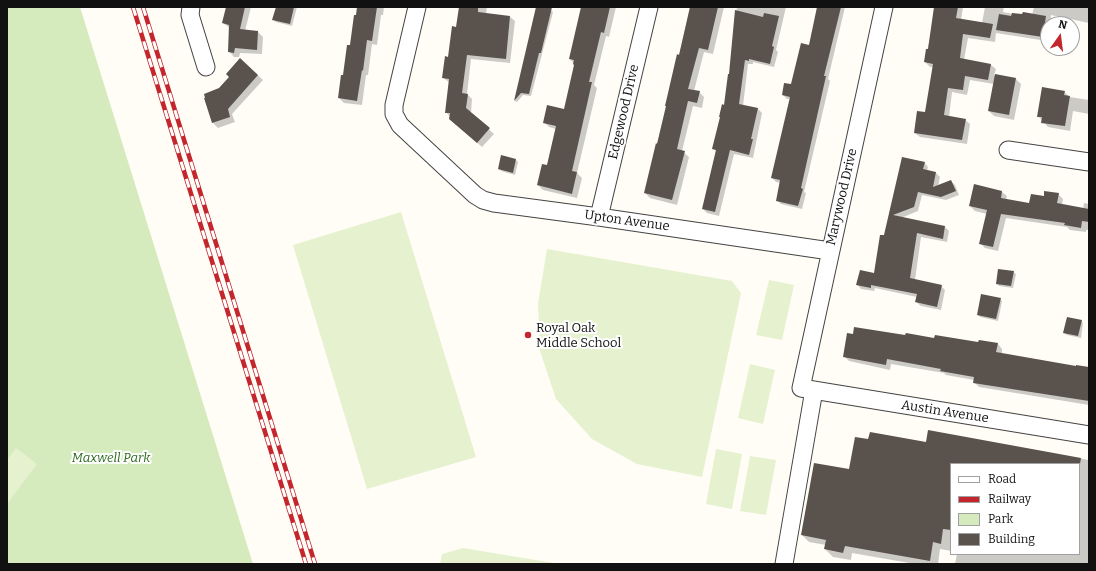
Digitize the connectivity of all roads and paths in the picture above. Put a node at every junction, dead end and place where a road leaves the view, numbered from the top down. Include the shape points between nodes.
1 (191, 7) edge
2 (417, 7) edge
3 (649, 7) edge
4 (884, 7) edge
5 (206, 67) dead end
6 (1008, 150) dead end
7 (1089, 162) edge
8 (599, 217) junction
9 (830, 251) junction
10 (807, 389) junction
11 (1089, 435) edge
12 (784, 564) edge

1 - 5 street via 190,14
2 - 8 street, Upton Avenue via 394,105 394,114 400,125 475,195 484,200
3 - 8 street, Edgewood Drive
4 - 9 street, Marywood Drive
6 - 7 street
8 - 9 street, Upton Avenue
9 - 10 street, Marywood Drive
10 - 11 street, Austin Avenue
10 - 12 street, Marywood Drive

